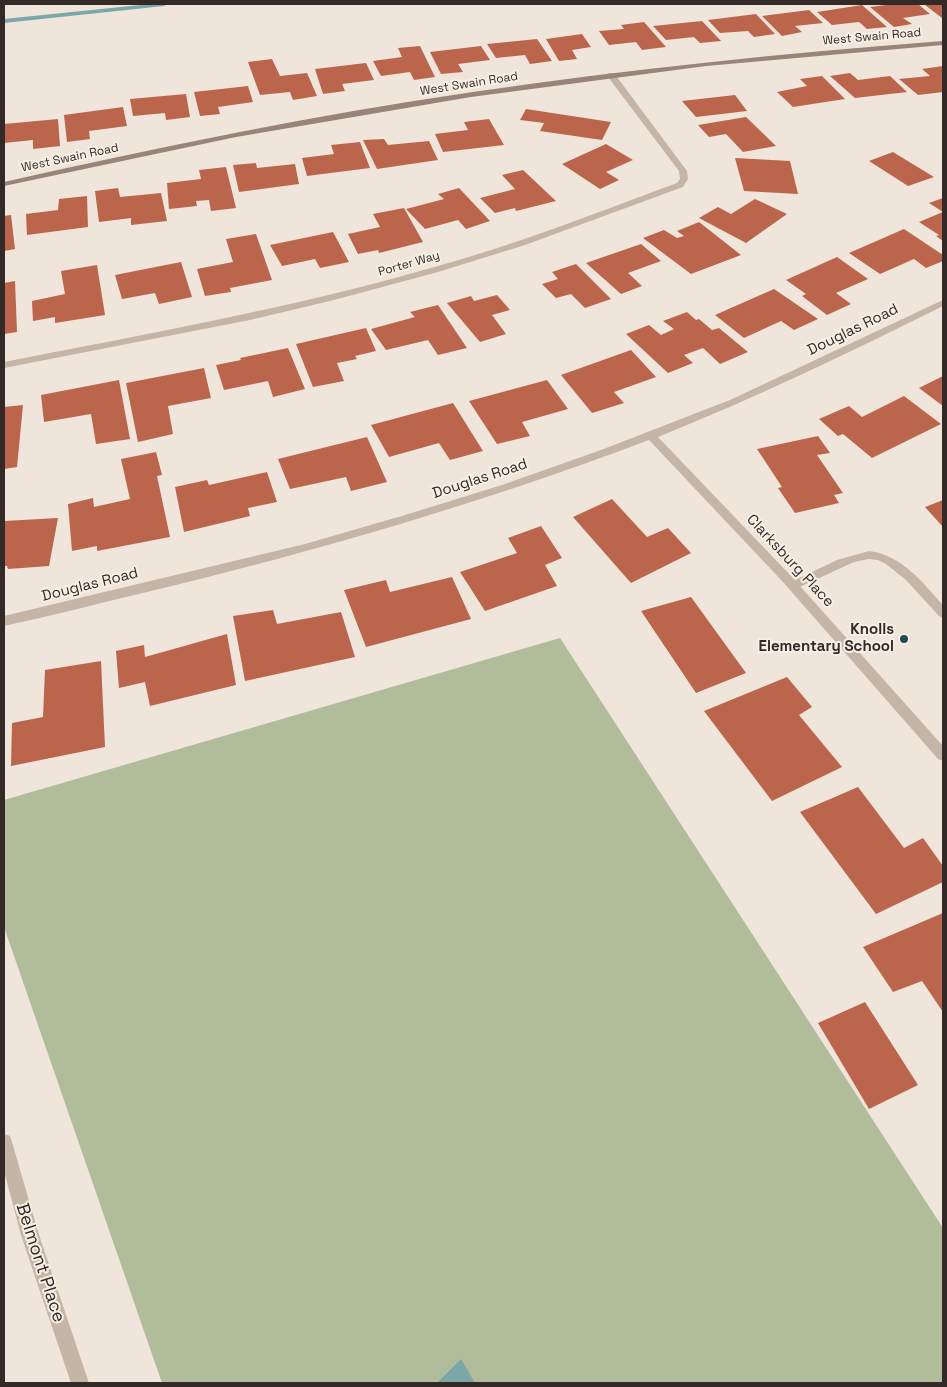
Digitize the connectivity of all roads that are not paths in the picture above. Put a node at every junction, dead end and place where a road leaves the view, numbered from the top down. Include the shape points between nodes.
1 (943, 43) edge
2 (611, 76) junction
3 (4, 184) edge
4 (943, 303) edge
5 (4, 365) edge
6 (651, 436) junction
7 (793, 586) junction
8 (943, 613) edge
9 (4, 621) edge
10 (943, 754) edge
11 (4, 1142) edge
12 (80, 1383) edge

1 - 2 street, West Swain Road via 792,55
2 - 3 street, West Swain Road via 357,113
2 - 5 street, Porter Way via 683,170 684,179 680,185 522,243 331,298
4 - 6 street, Douglas Road via 763,390
6 - 7 street, Clarksburg Place
6 - 9 street, Douglas Road via 460,502 306,548
7 - 8 street via 844,562 869,555 888,559 908,575
7 - 10 street, Clarksburg Place
11 - 12 street, Belmont Place via 30,1235

